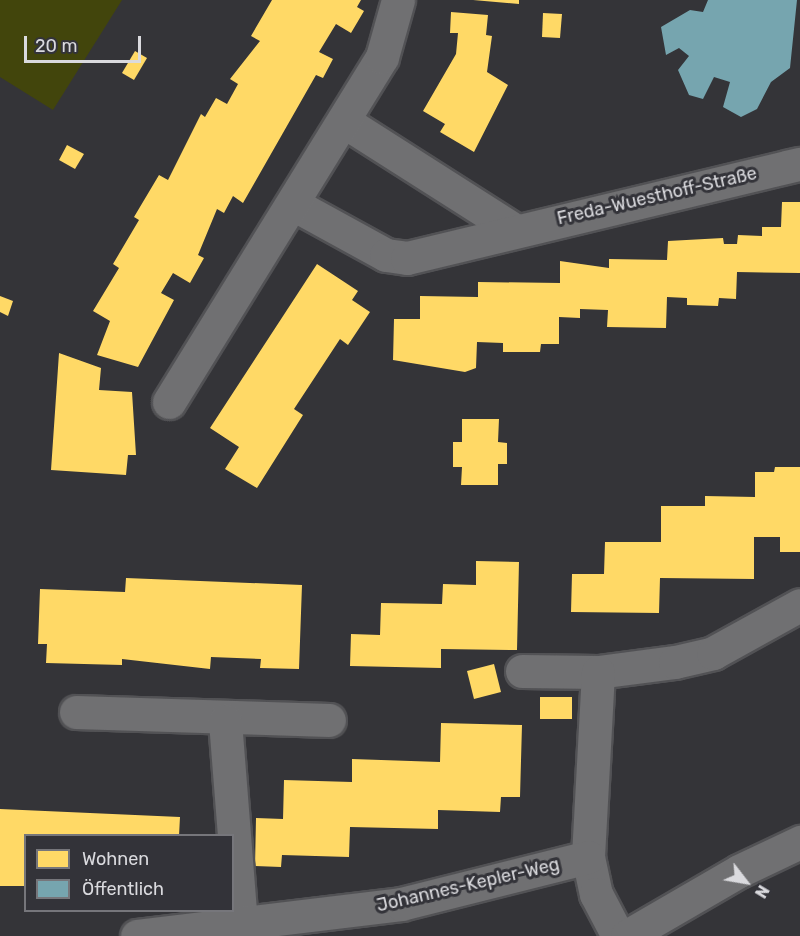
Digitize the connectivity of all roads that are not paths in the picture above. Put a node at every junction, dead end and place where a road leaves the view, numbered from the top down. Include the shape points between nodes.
1 (398, 0) edge
2 (345, 122) junction
3 (800, 164) edge
4 (293, 204) junction
5 (513, 228) junction
6 (169, 402) dead end
7 (800, 605) edge
8 (522, 671) dead end
9 (598, 672) junction
10 (76, 712) dead end
11 (329, 720) dead end
12 (225, 721) junction
13 (234, 834) edge
14 (234, 835) edge
15 (800, 842) edge
16 (588, 856) junction
17 (241, 924) junction
18 (137, 936) edge
19 (618, 936) edge
20 (627, 936) edge

1 - 2 street via 382,57
2 - 4 street
2 - 5 street
3 - 5 street, Freda-Wuesthoff-Straße
4 - 5 street, Freda-Wuesthoff-Straße via 386,255 407,258
4 - 6 street
7 - 9 street via 713,653
8 - 9 street
9 - 16 street
10 - 12 street
11 - 12 street
12 - 13 street
14 - 17 street
15 - 20 street via 738,870
16 - 17 street, Johannes-Kepler-Weg via 401,904
16 - 19 street via 596,894
17 - 18 street, Johannes-Kepler-Weg

